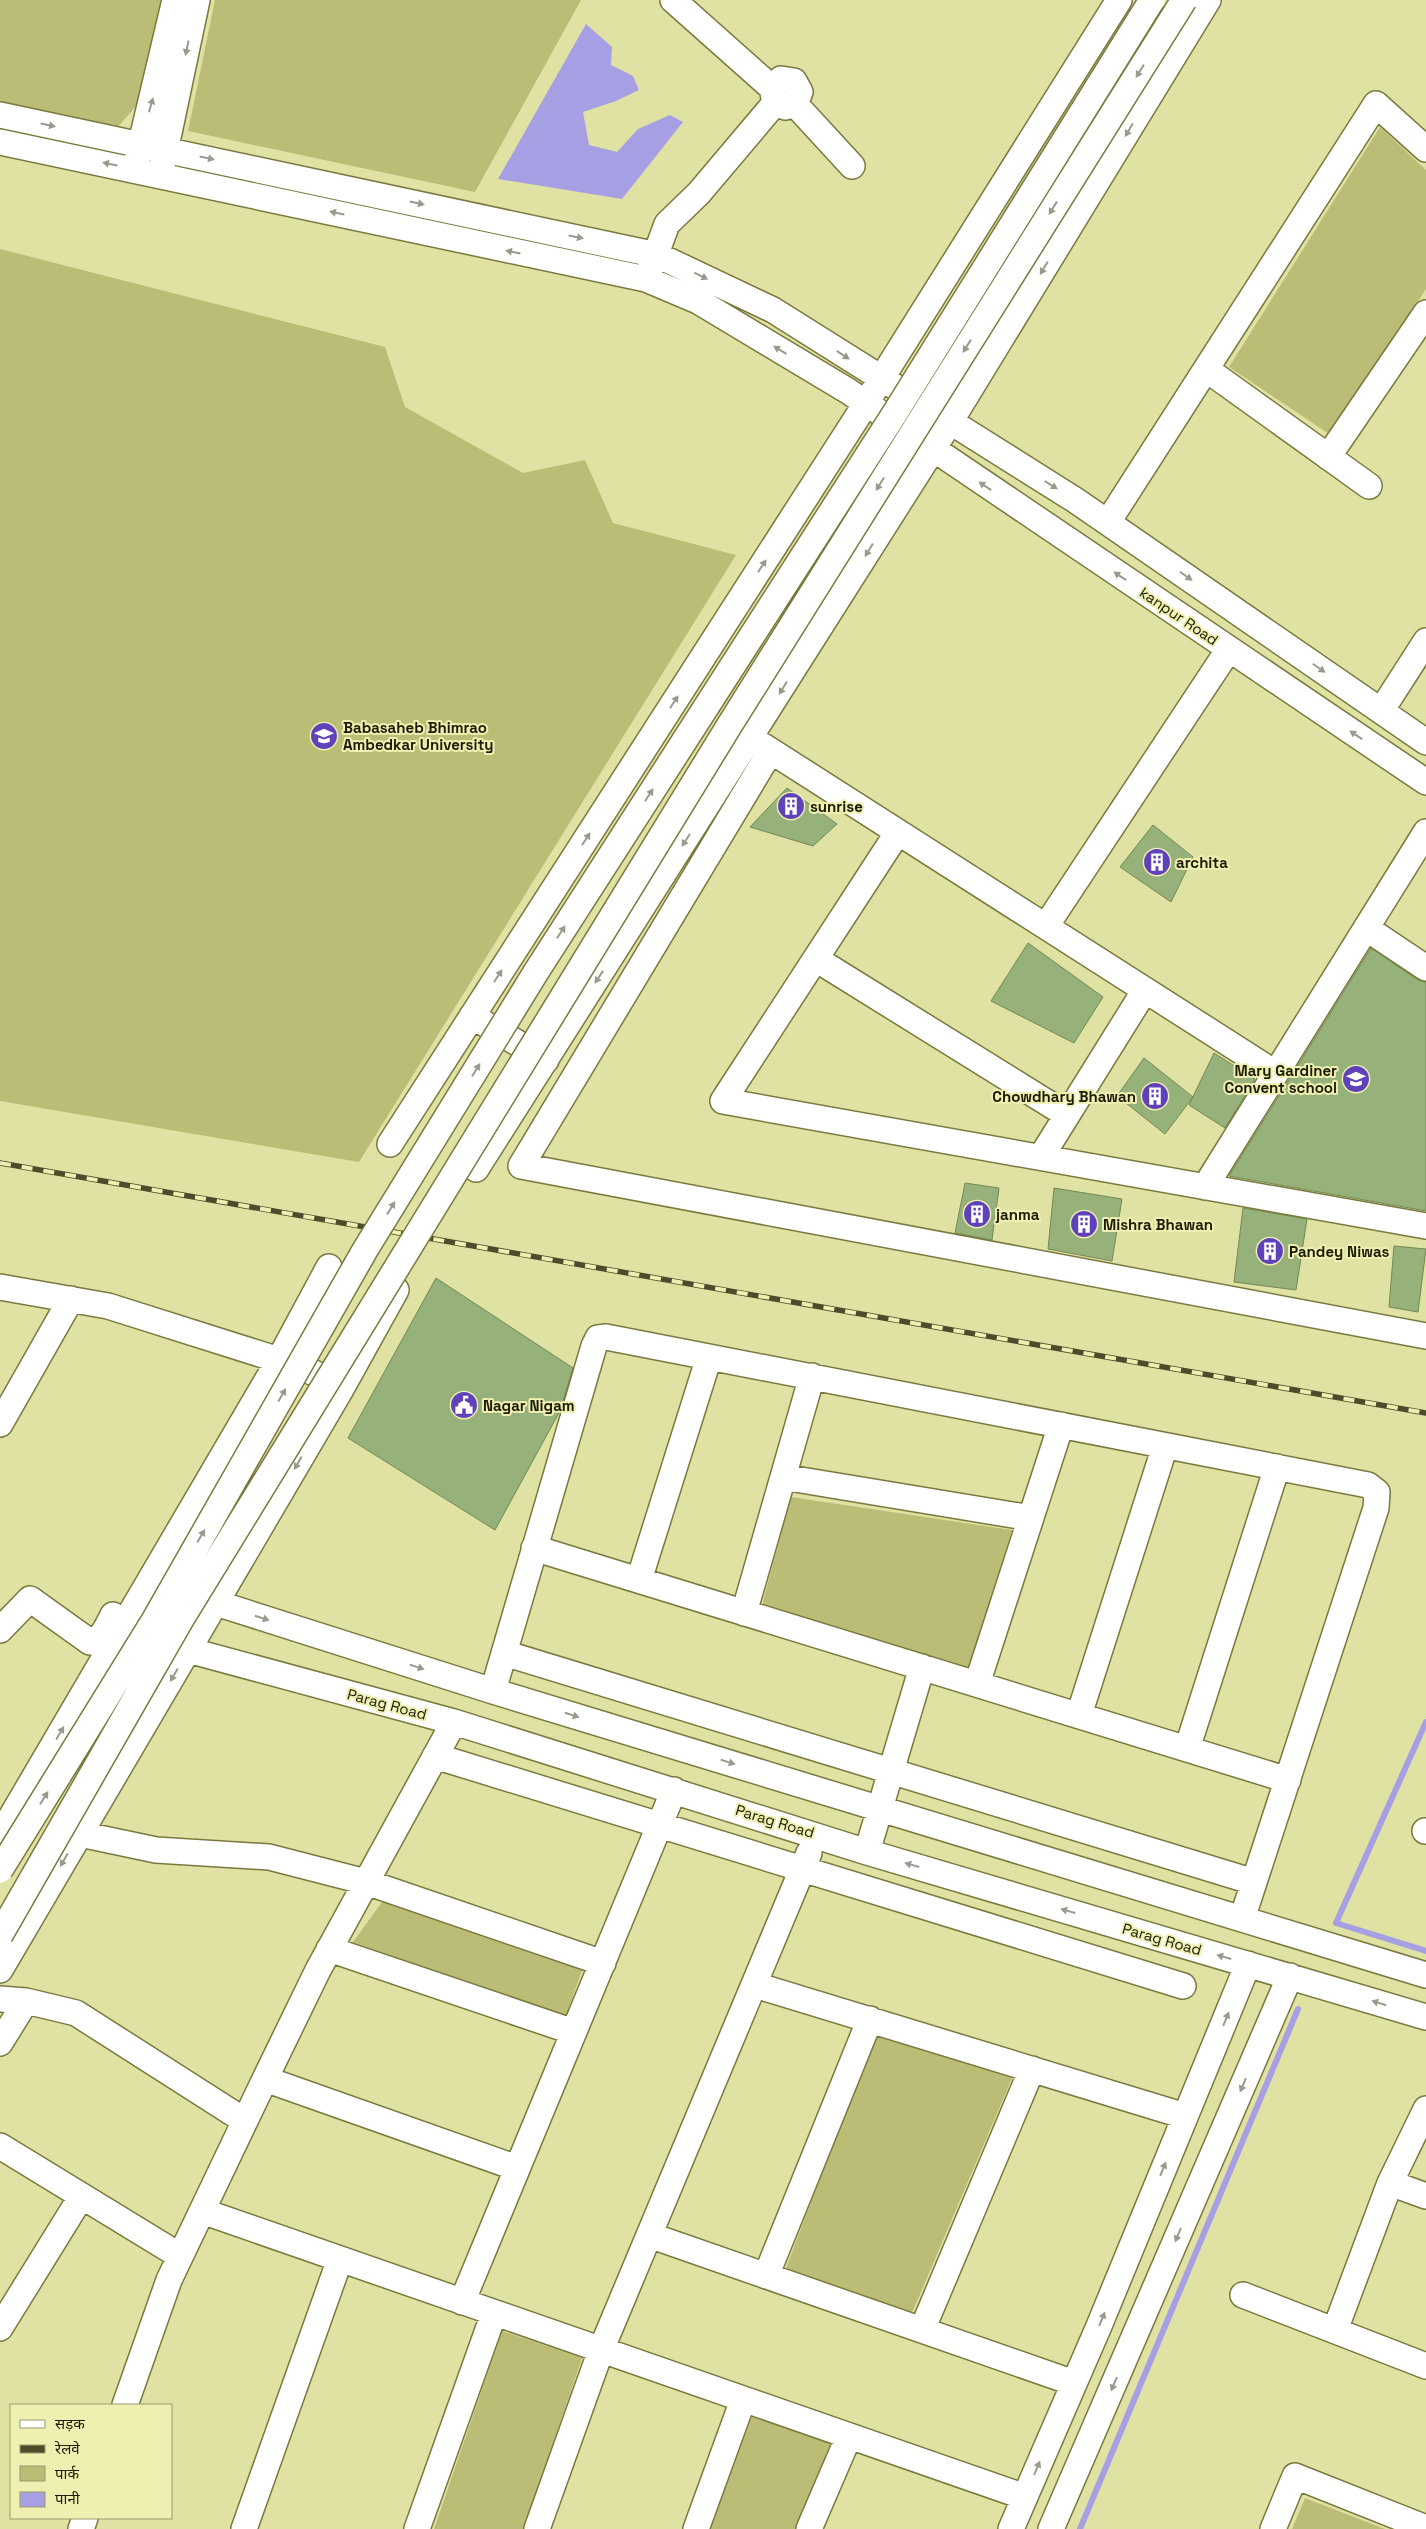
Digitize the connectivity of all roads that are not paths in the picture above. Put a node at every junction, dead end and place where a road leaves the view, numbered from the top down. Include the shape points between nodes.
1 (175, 0) edge
2 (197, 0) edge
3 (673, 0) edge
4 (1152, 0) edge
5 (1184, 0) edge
6 (1208, 0) edge
7 (1114, 2) edge
8 (1187, 34) junction
9 (1172, 58) junction
10 (781, 98) junction
11 (0, 115) edge
12 (0, 142) edge
13 (140, 144) junction
14 (1426, 149) edge
15 (166, 150) junction
16 (852, 166) dead end
17 (135, 169) junction
18 (160, 175) junction
19 (376, 194) junction
20 (370, 220) junction
21 (657, 255) junction
22 (646, 279) junction
23 (1426, 313) edge
24 (1206, 369) junction
25 (881, 380) junction
26 (865, 404) junction
27 (950, 422) junction
28 (932, 450) junction
29 (1328, 457) junction
30 (1369, 486) dead end
31 (1108, 522) junction
32 (1426, 641) edge
33 (1229, 649) junction
34 (1381, 711) junction
35 (1402, 725) junction
36 (1426, 742) edge
37 (761, 745) junction
38 (1384, 754) junction
39 (1426, 782) edge
40 (898, 832) junction
41 (1426, 832) edge
42 (1046, 926) junction
43 (1366, 928) junction
44 (816, 959) junction
45 (1426, 968) edge
46 (1145, 990) junction
47 (472, 1016) junction
48 (546, 1060) junction
49 (1276, 1073) junction
50 (1067, 1115) junction
51 (390, 1144) dead end
52 (1041, 1157) junction
53 (476, 1169) dead end
54 (1205, 1186) junction
55 (1426, 1226) edge
56 (329, 1267) dead end
57 (0, 1286) edge
58 (396, 1290) dead end
59 (71, 1299) junction
60 (1426, 1336) edge
61 (708, 1356) junction
62 (273, 1357) junction
63 (812, 1376) junction
64 (340, 1391) junction
65 (0, 1424) edge
66 (1061, 1425) junction
67 (1165, 1446) junction
68 (1277, 1467) junction
69 (783, 1476) junction
70 (1031, 1518) junction
71 (534, 1548) junction
72 (156, 1573) junction
73 (639, 1580) junction
74 (216, 1603) junction
75 (744, 1613) junction
76 (124, 1626) junction
77 (0, 1630) edge
78 (188, 1650) junction
79 (922, 1667) junction
80 (499, 1673) junction
81 (977, 1684) junction
82 (618, 1708) junction
83 (1079, 1715) junction
84 (454, 1722) junction
85 (701, 1734) junction
86 (1188, 1749) junction
87 (435, 1756) junction
88 (1288, 1780) junction
89 (674, 1790) junction
90 (887, 1792) junction
91 (960, 1815) junction
92 (661, 1825) junction
93 (80, 1834) junction
94 (816, 1834) junction
95 (0, 1836) edge
96 (868, 1852) junction
97 (1102, 1858) junction
98 (804, 1869) junction
99 (0, 1870) edge
100 (366, 1882) junction
101 (1248, 1902) junction
102 (0, 1935) edge
103 (1333, 1947) junction
104 (329, 1948) junction
105 (603, 1963) junction
106 (1248, 1964) junction
107 (0, 1970) edge
108 (1426, 1975) edge
109 (1290, 1976) junction
110 (755, 1984) junction
111 (1319, 1985) junction
112 (1183, 1986) dead end
113 (0, 1999) edge
114 (26, 2001) junction
115 (1426, 2017) edge
116 (870, 2019) junction
117 (574, 2032) junction
118 (0, 2043) edge
119 (1032, 2069) junction
120 (265, 2080) junction
121 (1426, 2109) edge
122 (1185, 2116) junction
123 (246, 2121) junction
124 (0, 2146) edge
125 (518, 2168) junction
126 (1390, 2183) junction
127 (1426, 2196) edge
128 (81, 2197) junction
129 (202, 2211) junction
130 (649, 2235) junction
131 (180, 2256) junction
132 (340, 2259) junction
133 (766, 2276) junction
134 (1244, 2295) dead end
135 (462, 2302) junction
136 (494, 2313) junction
137 (0, 2328) edge
138 (922, 2330) junction
139 (1335, 2330) junction
140 (601, 2350) junction
141 (1426, 2366) edge
142 (1074, 2383) junction
143 (743, 2400) junction
144 (125, 2404) edge
145 (849, 2436) junction
146 (1025, 2497) junction
147 (1426, 2528) edge
148 (244, 2529) edge
149 (417, 2529) edge
150 (538, 2529) edge
151 (696, 2529) edge
152 (808, 2529) edge
153 (1011, 2529) edge
154 (1051, 2529) edge
155 (1273, 2529) edge

13 -> 1 street
2 -> 15 street
3 - 10 street
4 - 8 street
99 -> 4 street, bridge via 154,1618 365,1250 536,972 895,413
5 -> 102 street, bridge via 729,726 180,1621
6 - 8 street
7 - 9 street
7 - 25 street
8 - 9 street
9 -> 27 street
10 - 16 street
10 - 21 street via 699,193 667,224
11 -> 13 street
17 -> 12 street, kanpur Road
13 - 15 street
13 - 17 street
14 - 24 street via 1376,104
15 - 18 street
15 -> 19 street
17 - 18 street, kanpur Road
20 -> 18 street, kanpur Road
19 - 20 street
19 -> 21 street
22 -> 20 street, kanpur Road
21 - 22 street
21 -> 25 street via 773,310
26 -> 22 street, kanpur Road via 698,301
23 - 29 street
24 - 29 street
24 - 31 street
25 - 26 street
25 - 27 street
26 - 28 street, kanpur Road
47 -> 26 street
27 - 28 street
27 -> 31 street
33 -> 28 street, kanpur Road
28 -> 37 street
29 - 30 street
31 -> 34 street
32 - 34 street
38 -> 33 street, kanpur Road
33 - 42 street
34 - 35 street
35 - 36 street
35 - 38 street
37 - 40 street
37 -> 48 street
37 - 60 street via 521,1166
38 - 39 street, kanpur Road
40 - 42 street
40 - 44 street
41 - 43 street
42 - 46 street
43 - 45 street
43 - 49 street
44 - 50 street
44 - 52 street via 724,1101
46 - 49 street
46 - 50 street
47 - 48 street
47 - 51 street
48 - 53 street
49 - 54 street
50 - 52 street
52 - 54 street
54 - 55 street
56 - 62 street
57 - 59 street
58 - 64 street
59 - 62 street via 108,1306
59 - 65 street
61 - 63 street
61 - 71 street via 598,1338
61 - 73 street
62 - 64 street via 290,1360 338,1385
62 - 72 street
62 - 77 street via 97,1640 90,1642 30,1599
63 - 66 street
63 - 69 street
64 -> 74 street
66 - 67 street
66 - 70 street
67 - 68 street
67 - 83 street
68 - 86 street
68 - 88 street via 1368,1485 1377,1492 1376,1508
69 - 70 street
69 - 75 street
70 - 81 street
71 - 73 street
71 - 80 street
72 - 74 street
72 - 76 street
73 - 75 street
74 - 78 street
74 -> 80 street
75 - 79 street
76 - 78 street, Parag Road
95 -> 76 street
78 - 84 street, Parag Road
78 -> 93 street
79 - 81 street
79 - 90 street
80 -> 82 street
80 - 82 street
81 - 83 street
82 - 85 street
82 - 85 street
83 - 86 street
84 - 87 street
84 - 89 street, Parag Road
85 -> 90 street
85 - 90 street
86 - 88 street
87 - 92 street
87 - 100 street
88 - 101 street
89 - 92 street
89 - 94 street, Parag Road
90 - 91 street
90 - 91 street
90 - 96 street
91 - 97 street
91 - 97 street
92 - 98 street
92 - 105 street
93 - 100 street via 156,1850 269,1857
93 -> 107 street
94 - 96 street, Parag Road
94 - 98 street
106 -> 96 street, Parag Road
97 - 101 street
97 - 101 street
98 - 110 street
98 - 112 street
100 - 104 street
100 - 105 street
101 - 103 street
103 - 108 street
103 - 111 street
104 - 117 street
104 - 120 street
105 - 117 street
106 - 109 street, Parag Road
122 -> 106 street
109 - 111 street, Parag Road
109 -> 154 street
110 - 116 street
110 - 130 street
115 -> 111 street, Parag Road
113 - 114 street
114 - 118 street
114 - 123 street via 76,2013
116 - 119 street
116 - 133 street
117 - 125 street
119 - 122 street
119 - 138 street
120 - 123 street
120 - 125 street
121 - 126 street
142 -> 122 street
123 - 129 street
124 - 128 street
125 - 135 street
126 - 127 street
126 - 139 street
128 - 131 street
128 - 137 street
129 - 131 street
129 - 132 street
130 - 133 street
130 - 140 street
131 - 144 street
132 - 135 street
132 - 148 street
133 - 138 street
134 - 139 street
135 - 136 street
136 - 140 street
136 - 149 street
138 - 142 street
139 - 141 street
140 - 143 street
140 - 150 street
146 -> 142 street
143 - 145 street
143 - 151 street
145 - 146 street
145 - 152 street
146 - 153 street
147 - 155 street via 1295,2476

